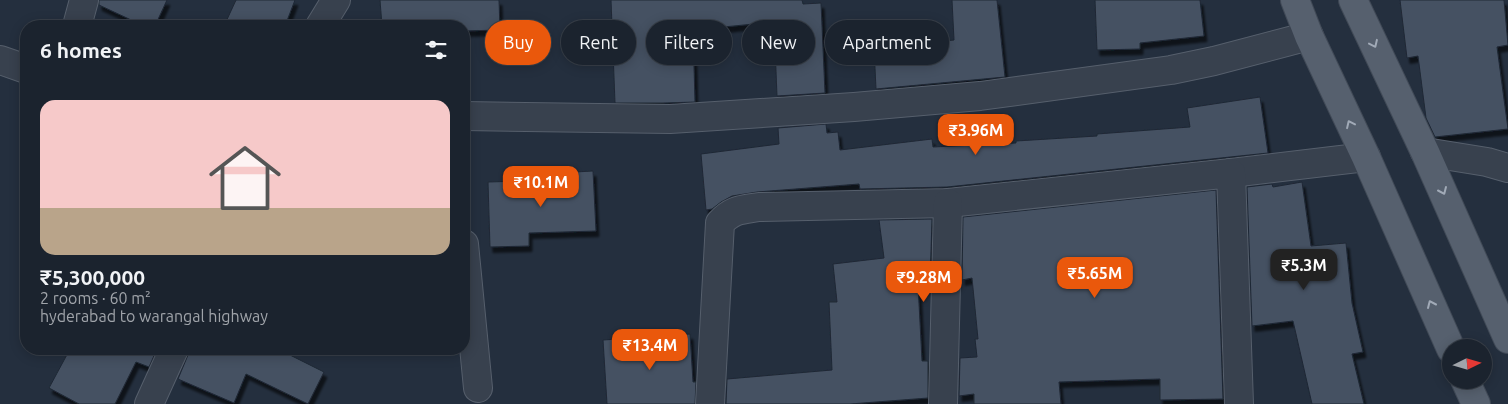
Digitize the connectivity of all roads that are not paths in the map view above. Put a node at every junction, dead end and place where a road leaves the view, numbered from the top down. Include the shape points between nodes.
1 (84, 0) edge
2 (336, 0) edge
3 (1295, 0) edge
4 (1353, 0) edge
5 (79, 20) edge
6 (324, 20) edge
7 (1309, 36) junction
8 (0, 60) edge
9 (20, 67) edge
10 (470, 116) edge
11 (1426, 152) junction
12 (1366, 157) junction
13 (1508, 168) edge
14 (1230, 173) junction
15 (948, 203) junction
16 (470, 306) edge
17 (1447, 339) edge
18 (1508, 339) edge
19 (171, 355) edge
20 (478, 388) dead end
21 (1469, 389) edge
22 (150, 404) edge
23 (710, 404) edge
24 (943, 404) edge
25 (1239, 404) edge
26 (1476, 404) edge

1 - 5 street
2 - 6 street
3 - 7 main road
4 -> 11 main road
7 - 10 street via 1171,70 970,97 670,119
12 -> 7 main road
8 - 9 street
11 - 13 street
11 -> 18 main road
12 - 14 street
17 -> 12 main road
14 - 15 street
14 - 25 street
15 - 23 street via 759,207 728,214 720,223
15 - 24 street
16 - 20 street
19 - 22 street
21 - 26 main road

